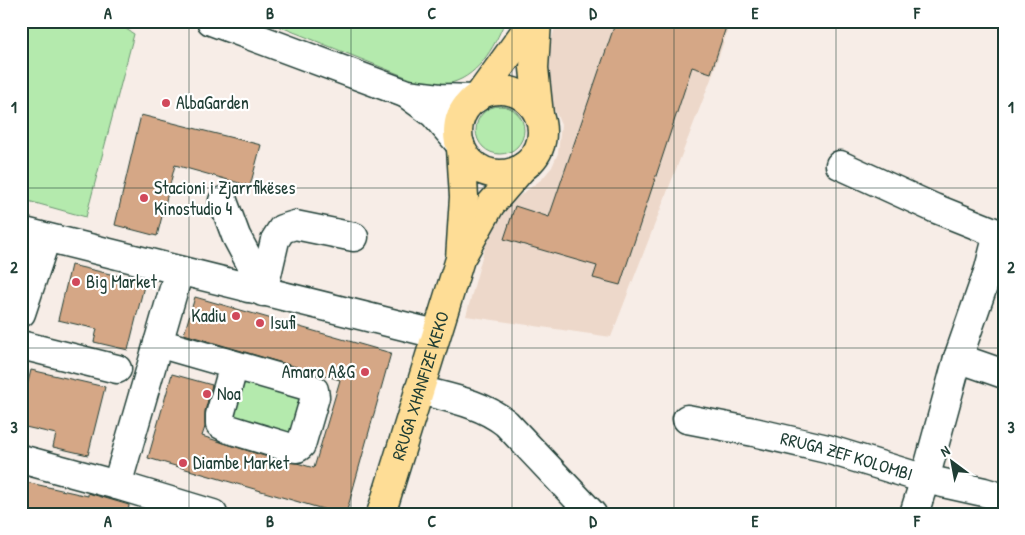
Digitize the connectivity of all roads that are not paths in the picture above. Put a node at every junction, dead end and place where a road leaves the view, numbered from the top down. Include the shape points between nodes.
1 (211, 21) edge
2 (531, 21) edge
3 (537, 21) edge
4 (406, 94) junction
5 (477, 98) junction
6 (539, 115) junction
7 (461, 146) junction
8 (840, 165) dead end
9 (524, 168) junction
10 (223, 201) dead end
11 (34, 235) edge
12 (1001, 235) edge
13 (354, 237) dead end
14 (460, 259) junction
15 (180, 271) junction
16 (256, 290) junction
17 (21, 313) edge
18 (436, 334) junction
19 (158, 343) junction
20 (21, 345) edge
21 (958, 358) junction
22 (234, 365) dead end
23 (117, 369) dead end
24 (1004, 374) edge
25 (419, 390) junction
26 (687, 419) dead end
27 (21, 459) edge
28 (925, 479) junction
29 (117, 485) junction
30 (1004, 498) edge
31 (213, 514) edge
32 (381, 514) edge
33 (592, 514) edge
34 (914, 514) edge

1 - 4 street
2 - 5 main road
3 - 6 main road via 534,68
4 - 5 street
4 - 7 street via 434,114
5 - 6 main road via 488,92 512,92 523,97
5 - 7 main road via 460,119
6 - 9 main road via 542,138 539,150
7 - 9 main road via 468,159 488,173 512,173
7 - 14 main road, RRUGA XHANFIZE KEKO via 464,197
8 - 12 street
9 - 14 main road, RRUGA XHANFIZE KEKO via 491,204
10 - 16 street via 236,236 254,268
11 - 15 street
11 - 17 street
12 - 21 street
13 - 16 street via 295,225 282,228
14 - 18 main road, RRUGA XHANFIZE KEKO
15 - 16 street
15 - 19 street
16 - 18 street
18 - 25 main road, RRUGA XHANFIZE KEKO
19 - 22 street
19 - 29 street
20 - 23 street
21 - 24 street
21 - 28 street
25 - 32 main road, RRUGA XHANFIZE KEKO
25 - 33 street via 495,414
26 - 28 street, RRUGA ZEF KOLOMBI via 827,449
27 - 29 street
28 - 30 street, RRUGA ZEF KOLOMBI
28 - 34 street
29 - 31 street

